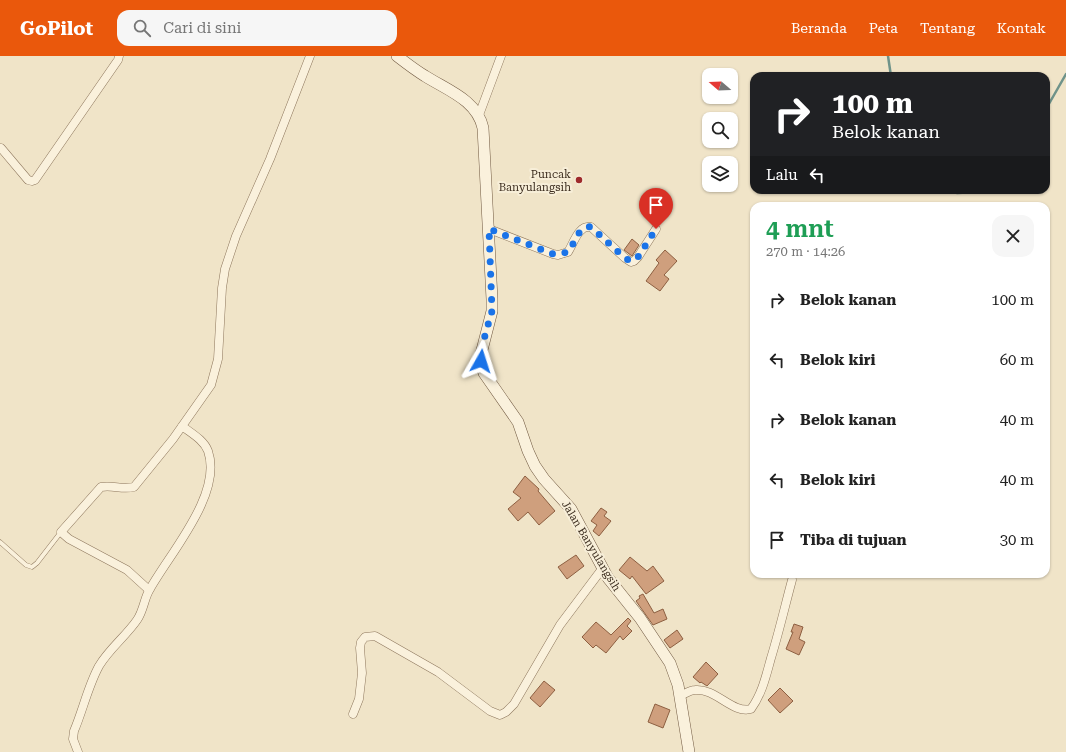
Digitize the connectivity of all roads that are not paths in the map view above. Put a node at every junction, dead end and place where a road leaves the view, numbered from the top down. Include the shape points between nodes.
1 (119, 56) edge
2 (310, 56) edge
3 (397, 56) edge
4 (501, 56) edge
5 (479, 115) junction
6 (0, 148) edge
7 (489, 229) junction
8 (656, 229) dead end
9 (182, 426) junction
10 (61, 532) junction
11 (0, 542) edge
12 (602, 569) junction
13 (792, 580) dead end
14 (149, 590) junction
15 (680, 696) junction
16 (352, 714) dead end
17 (73, 739) junction
18 (70, 752) edge
19 (78, 752) edge
20 (688, 752) edge

1 - 6 street via 34,180 28,180
2 - 9 street via 224,269 218,359 211,385
3 - 5 street via 461,98
4 - 5 street
5 - 7 street, Jalan Banyulangsih via 483,128
7 - 8 street via 558,254 568,252 582,229 587,226 631,262 638,257
7 - 12 street, Jalan Banyulangsih via 492,311 481,354 482,368 486,378 518,422 535,466 571,509
9 - 10 street via 134,487 102,487
9 - 14 street via 200,439 208,449 211,462 210,478 206,495 192,522
10 - 11 lane via 32,567 26,565
10 - 14 street via 69,539 127,570
12 - 15 street, Jalan Banyulangsih via 666,655 674,672
12 - 16 street via 560,625 514,704 506,712 500,715 490,711 438,672 375,636 365,637 361,642 360,699
13 - 15 street via 763,686 751,709 739,708 711,692 701,690 693,690
14 - 17 street via 138,619 94,676
15 - 20 street, Jalan Banyulangsih
17 - 18 street
17 - 19 street

